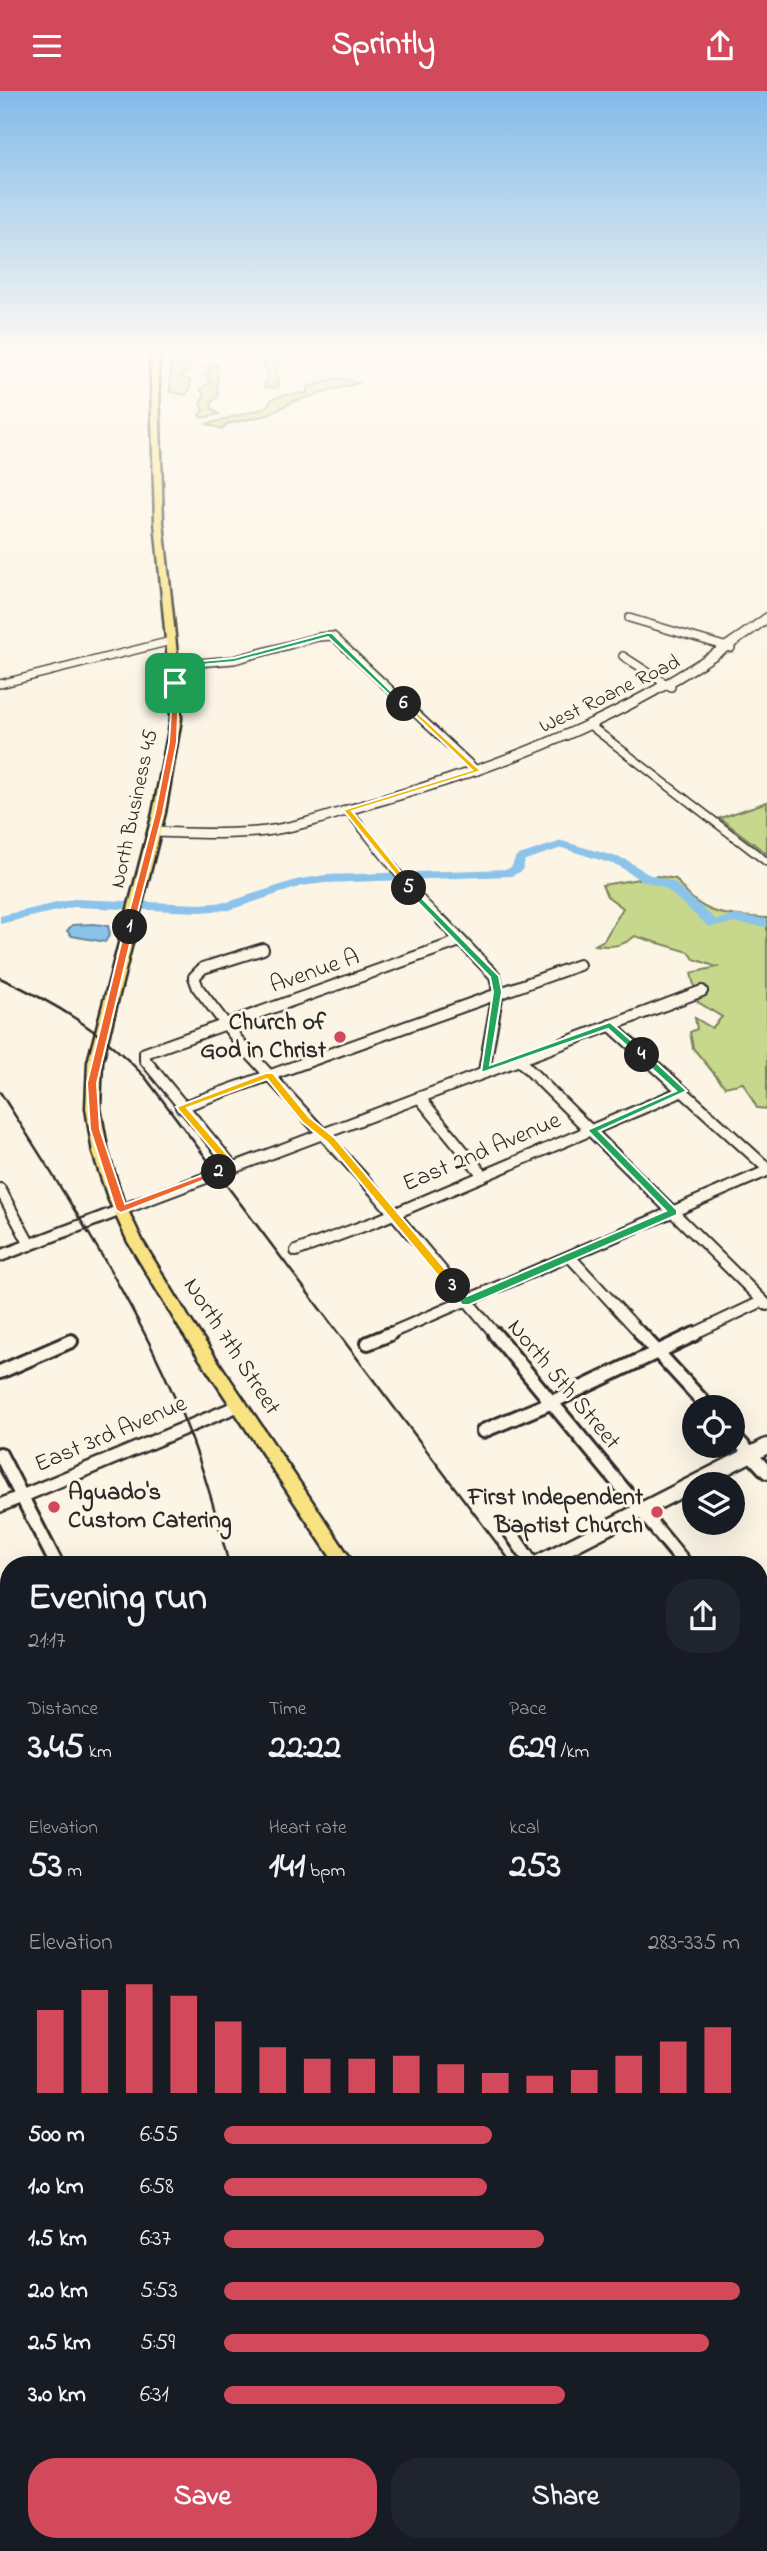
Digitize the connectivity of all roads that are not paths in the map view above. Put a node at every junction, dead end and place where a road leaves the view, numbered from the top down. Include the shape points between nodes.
1 (158, 467) edge
2 (629, 618) dead end
3 (767, 618) edge
4 (172, 641) junction
5 (731, 648) junction
6 (623, 656) dead end
7 (174, 665) junction
8 (0, 684) edge
9 (671, 687) junction
10 (592, 727) junction
11 (477, 771) junction
12 (347, 810) junction
13 (154, 832) junction
14 (767, 862) edge
15 (460, 940) junction
16 (263, 949) dead end
17 (579, 965) dead end
18 (702, 991) dead end
19 (498, 992) junction
20 (225, 1023) junction
21 (610, 1025) junction
22 (518, 1059) junction
23 (485, 1071) junction
24 (269, 1075) junction
25 (682, 1091) junction
26 (419, 1097) junction
27 (181, 1107) junction
28 (592, 1130) junction
29 (322, 1133) junction
30 (98, 1143) joint
31 (233, 1167) junction
32 (767, 1169) edge
33 (482, 1174) junction
34 (0, 1189) edge
35 (121, 1210) junction
36 (394, 1213) junction
37 (673, 1213) junction
38 (30, 1245) junction
39 (296, 1251) dead end
40 (0, 1257) edge
41 (571, 1258) junction
42 (466, 1302) junction
43 (765, 1303) edge
44 (71, 1341) dead end
45 (368, 1343) dead end
46 (657, 1352) junction
47 (0, 1372) edge
48 (697, 1395) edge
49 (550, 1403) junction
50 (240, 1405) junction
51 (484, 1430) dead end
52 (767, 1446) edge
53 (745, 1448) edge
54 (0, 1454) edge
55 (751, 1454) junction
56 (767, 1472) edge
57 (22, 1497) junction
58 (0, 1506) edge
59 (640, 1510) junction
60 (509, 1529) dead end
61 (52, 1556) edge
62 (340, 1556) edge
63 (527, 1556) edge
64 (551, 1556) edge
65 (678, 1556) edge

1 - 4 main road, North Business 45
2 - 5 street
3 - 5 street, West Roane Road
4 - 7 main road, North Business 45
4 - 8 street
5 - 9 street, West Roane Road
6 - 9 street
7 - 11 street via 234,660 333,636
7 - 13 main road, North Business 45 via 173,742
9 - 10 street, West Roane Road
10 - 11 street, West Roane Road
10 - 14 street
11 - 12 street, West Roane Road
12 - 13 street, West Roane Road via 256,832
12 - 15 street via 408,886
13 - 30 main road, North Business 45 via 96,1062 92,1110
15 - 19 street via 491,970
15 - 20 street, Avenue A
16 - 20 street, North 5th Street via 203,968 194,977
17 - 19 street
18 - 21 street
19 - 23 street
19 - 24 street
20 - 24 street, North 5th Street
20 - 27 street, Avenue A via 144,1054
21 - 22 street
21 - 25 street
22 - 23 street
22 - 28 street
23 - 26 street
24 - 27 street
24 - 29 street, North 5th Street
25 - 28 street, East 2nd Avenue
25 - 32 street
26 - 29 street
26 - 33 street
27 - 31 street
28 - 33 street, East 2nd Avenue
28 - 37 street
29 - 31 street
29 - 36 street, North 5th Street
30 - 35 main road, North 7th Street
31 - 35 street
32 - 37 street
33 - 36 street, East 2nd Avenue
34 - 38 street
35 - 38 street
35 - 50 main road, North 7th Street via 171,1303
36 - 39 street, East 2nd Avenue
36 - 42 street, North 5th Street
37 - 41 street
37 - 43 street
38 - 40 street
41 - 42 street
41 - 46 street
42 - 45 street
42 - 49 street, North 5th Street
43 - 46 street
44 - 47 street
46 - 48 street
46 - 49 street
49 - 51 street
49 - 59 street, North 5th Street
50 - 57 main road, East 3rd Avenue
50 - 62 main road, North 7th Street
52 - 55 street
53 - 55 street
54 - 57 street
55 - 56 street
55 - 59 street
57 - 58 main road, East 3rd Avenue
57 - 61 street
59 - 64 street
59 - 65 street, North 5th Street
60 - 63 street

